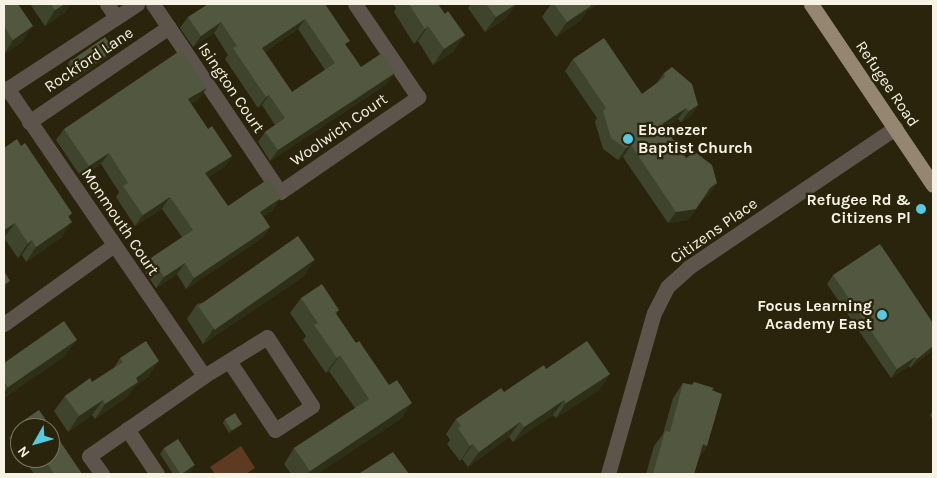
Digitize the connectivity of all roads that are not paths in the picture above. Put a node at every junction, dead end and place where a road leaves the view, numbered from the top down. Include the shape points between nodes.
1 (107, 4) edge
2 (137, 4) edge
3 (153, 4) edge
4 (354, 4) edge
5 (811, 4) edge
6 (116, 17) junction
7 (168, 27) junction
8 (5, 90) edge
9 (29, 122) junction
10 (895, 128) junction
11 (933, 185) edge
12 (280, 192) joint
13 (114, 245) junction
14 (4, 324) edge
15 (229, 361) junction
16 (204, 376) junction
17 (127, 429) junction
18 (102, 474) edge
19 (157, 474) edge
20 (608, 474) edge

1 - 6 street
2 - 6 street
3 - 7 street, Isington Court
4 - 12 street, Woolwich Court via 418,97
5 - 10 main road, Refugee Road
6 - 8 street
7 - 9 street, Rockford Lane
7 - 12 street, Isington Court
8 - 9 street, Monmouth Court
9 - 13 street, Monmouth Court
10 - 11 main road, Refugee Road
10 - 20 street, Citizens Place via 689,267 668,287 654,313
13 - 14 street
13 - 16 street, Monmouth Court
15 - 15 street via 267,337 312,406 275,430
15 - 16 street
16 - 17 street
17 - 18 street via 89,456
17 - 19 street

